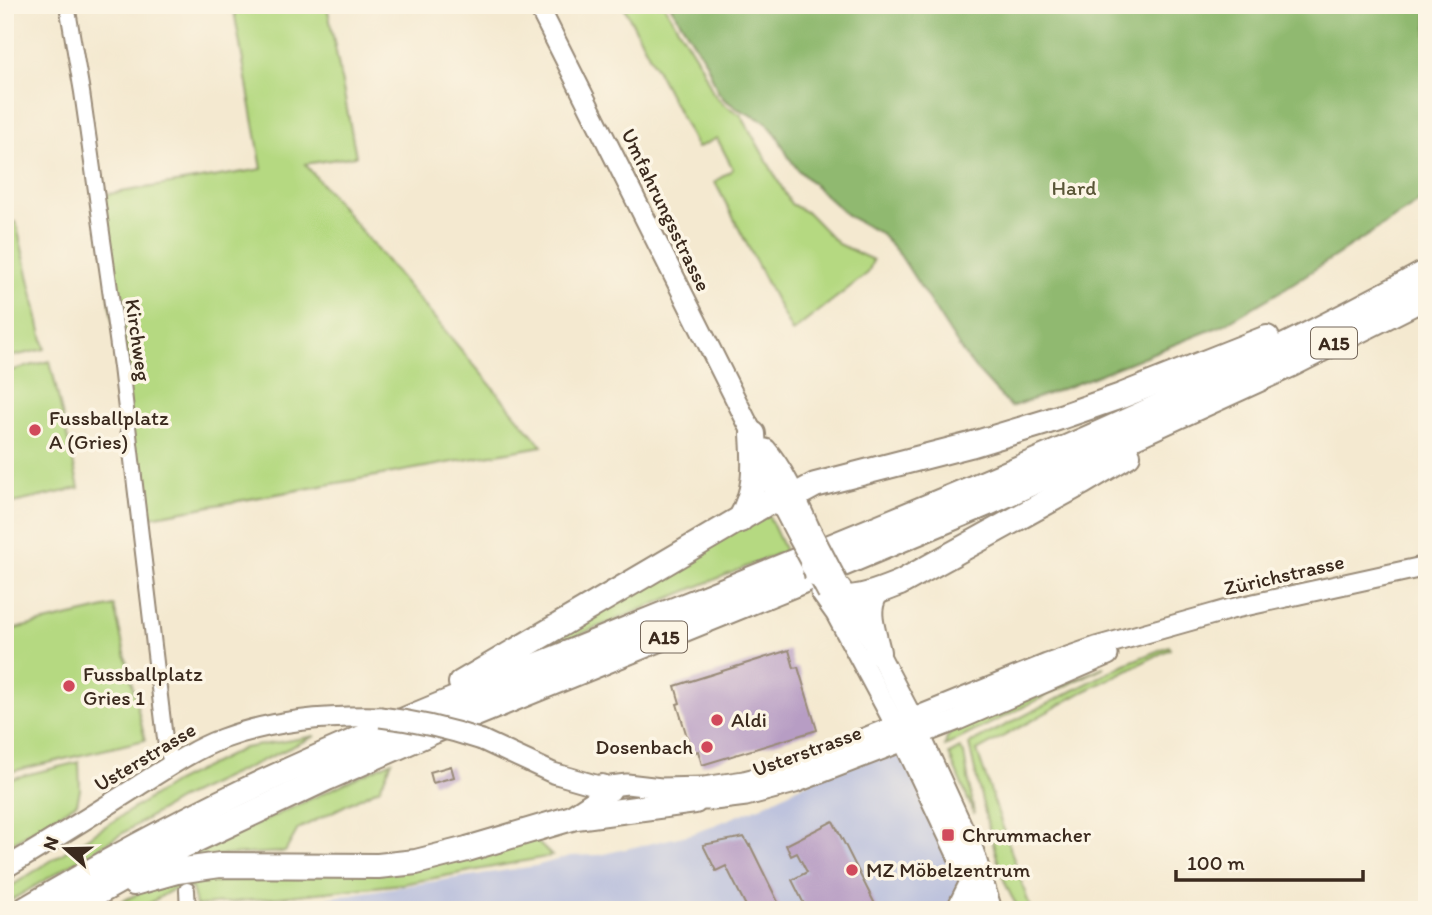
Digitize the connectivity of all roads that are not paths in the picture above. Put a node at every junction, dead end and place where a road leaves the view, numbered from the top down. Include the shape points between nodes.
1 (67, 5) edge
2 (538, 5) edge
3 (1427, 272) edge
4 (1394, 290) junction
5 (1427, 296) edge
6 (1239, 387) junction
7 (753, 434) junction
8 (788, 501) junction
9 (740, 520) junction
10 (803, 532) junction
11 (813, 565) joint
12 (1427, 566) edge
13 (834, 591) junction
14 (876, 593) junction
15 (878, 652) junction
16 (908, 730) junction
17 (376, 732) junction
18 (172, 764) junction
19 (602, 787) junction
20 (695, 801) junction
21 (572, 818) junction
22 (5, 868) edge
23 (970, 882) junction
24 (187, 890) dead end
25 (92, 895) junction
26 (24, 910) edge
27 (67, 910) edge
28 (188, 910) edge
29 (956, 910) edge
30 (985, 910) edge
31 (992, 910) edge

1 - 18 street, Kirchweg via 121,367 166,747
2 - 7 main road, Umfahrungsstrasse
3 - 4 highway, A15
4 - 8 highway via 1096,404 970,445 815,485
4 - 17 highway, A15 via 1061,451
5 - 6 highway, A15
6 - 14 highway via 1083,482
6 - 25 highway, A15 via 988,503 377,755 172,851
7 - 8 main road, Umfahrungsstrasse via 771,455
7 - 9 highway via 754,485
8 - 9 highway via 767,503
8 - 10 main road, Umfahrungsstrasse
9 - 17 highway
10 - 11 main road, Umfahrungsstrasse, bridge
10 - 13 main road, Umfahrungsstrasse, bridge
11 - 13 highway, bridge
12 - 16 main road, Zürichstrasse via 1231,609 1096,647 1047,664
13 - 14 highway
13 - 15 main road, Umfahrungsstrasse
13 - 16 main road, Umfahrungsstrasse via 836,614
14 - 15 highway via 869,610
15 - 16 main road, Umfahrungsstrasse
16 - 19 main road, Usterstrasse via 744,781 688,788
16 - 20 main road, Usterstrasse via 794,783 737,798
16 - 23 main road
16 - 31 main road via 974,852
17 - 26 highway, A15 via 202,812
18 - 19 main road, Usterstrasse, bridge via 222,739 260,727 334,716 380,717 482,740 553,773
18 - 22 main road, Usterstrasse
19 - 20 main road, Usterstrasse via 623,797
19 - 21 highway via 596,802
20 - 21 highway
21 - 25 highway via 405,864 206,866
23 - 29 main road
23 - 30 main road
24 - 28 street
25 - 27 highway, A15

